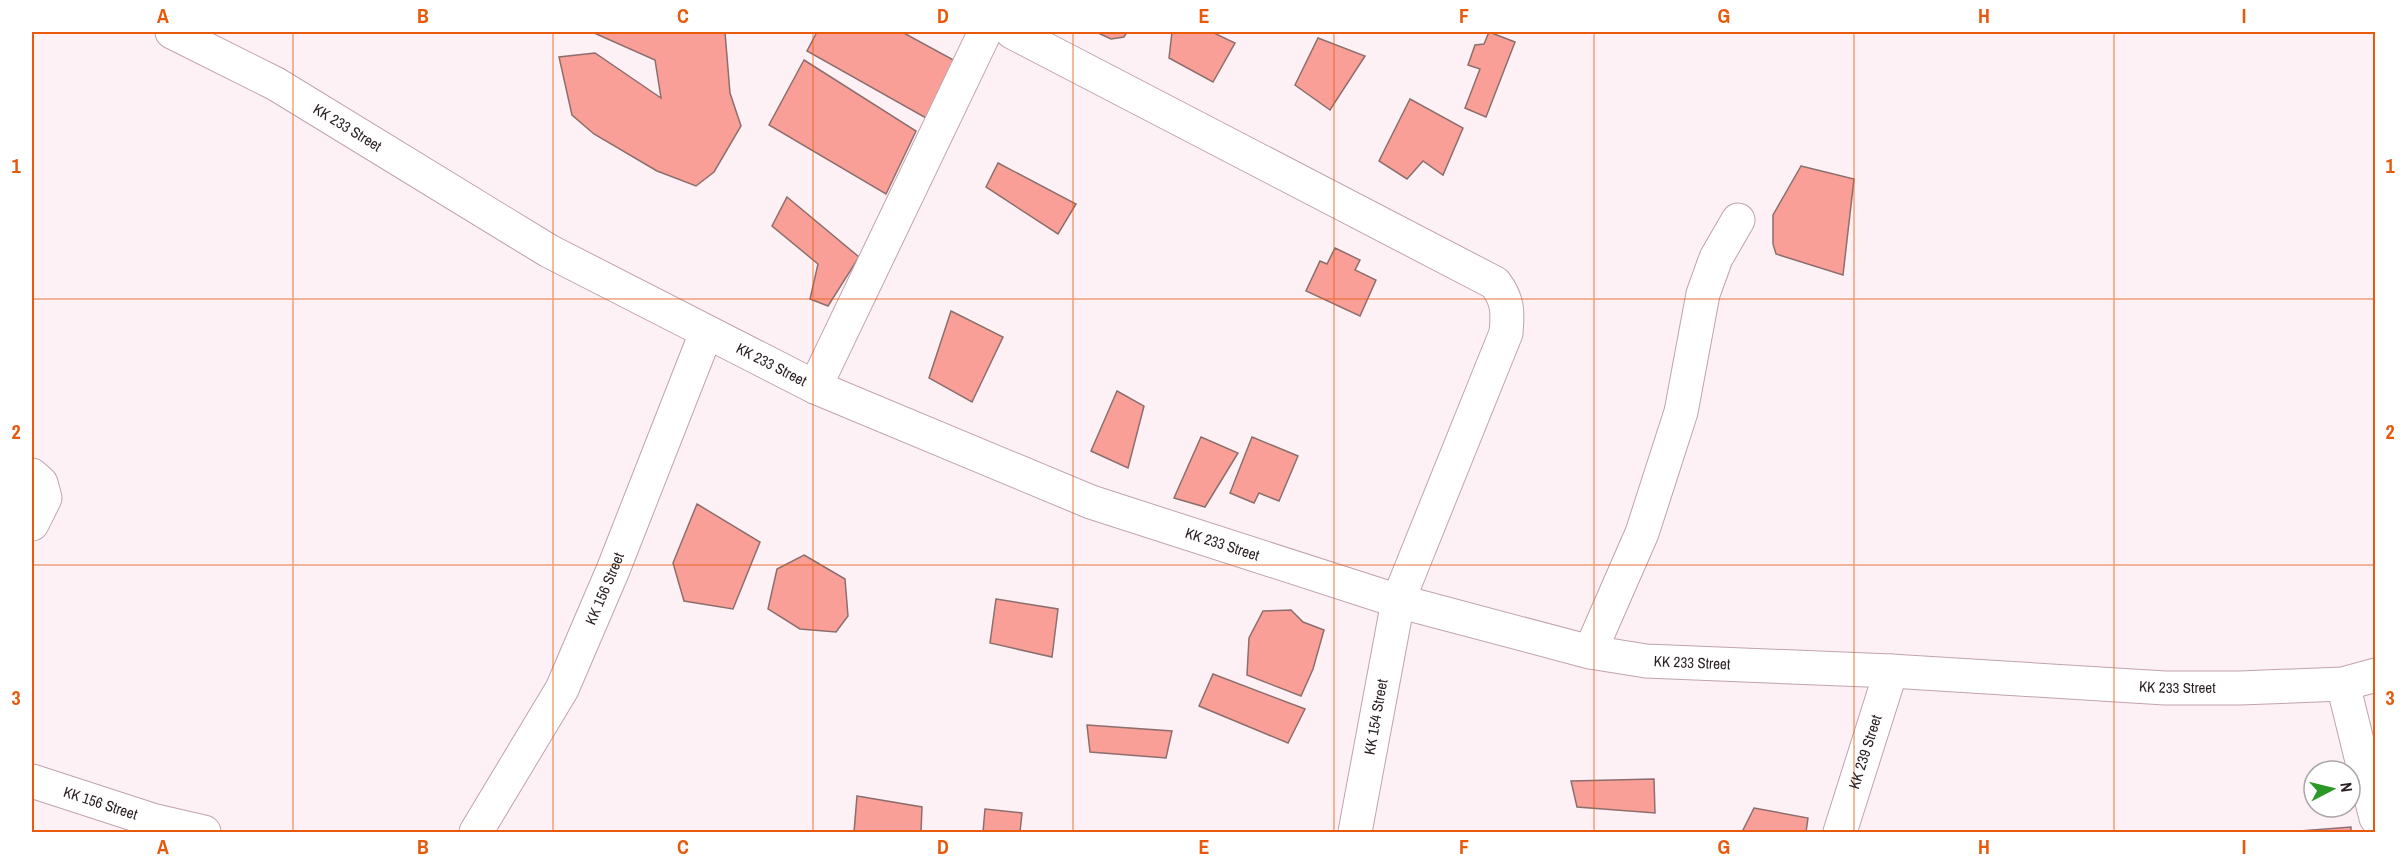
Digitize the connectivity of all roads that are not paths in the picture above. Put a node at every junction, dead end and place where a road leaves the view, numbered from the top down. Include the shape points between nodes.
1 (172, 32) edge
2 (985, 32) edge
3 (1012, 32) edge
4 (1738, 220) dead end
5 (706, 333) junction
6 (815, 387) junction
7 (32, 475) edge
8 (32, 524) edge
9 (1398, 601) junction
10 (1590, 652) junction
11 (1891, 671) junction
12 (2376, 675) edge
13 (2343, 684) junction
14 (32, 781) edge
15 (2376, 818) edge
16 (204, 832) edge
17 (476, 832) edge
18 (1355, 832) edge
19 (1840, 832) edge

1 - 5 street, KK 233 Street via 276,84 549,251
2 - 6 street
3 - 9 street, KK 154 Street via 1495,283 1504,295 1506,333
4 - 10 street via 1716,258 1704,294 1681,412 1641,533
5 - 6 street, KK 233 Street
5 - 17 street, KK 156 Street via 562,689
6 - 9 street, KK 233 Street via 1091,502
7 - 8 street via 41,483 45,498
9 - 10 street, KK 233 Street
9 - 18 street, KK 154 Street
10 - 11 street, KK 233 Street via 1646,661
11 - 13 street, KK 233 Street via 2165,688
11 - 19 street, KK 239 Street
12 - 13 street, KK 233 Street
13 - 15 street
14 - 16 street, KK 156 Street via 152,820

